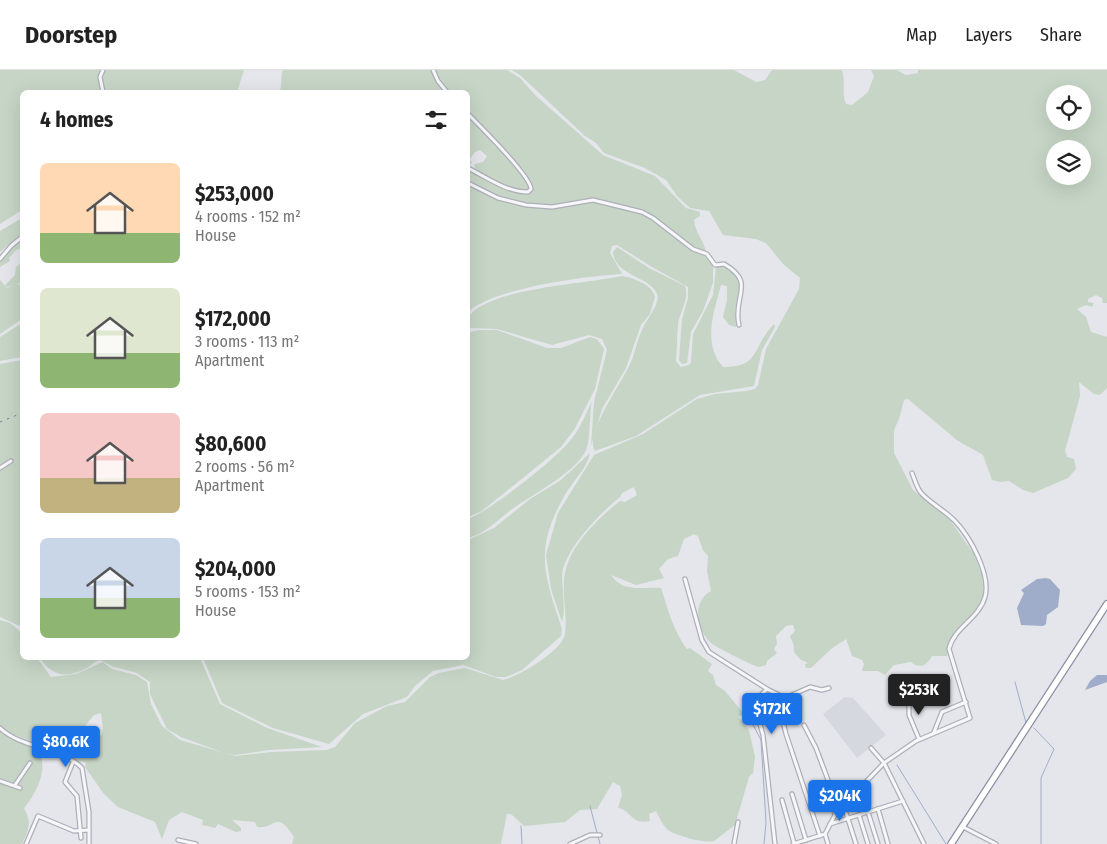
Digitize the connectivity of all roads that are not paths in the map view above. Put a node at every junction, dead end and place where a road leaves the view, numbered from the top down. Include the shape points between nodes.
1 (102, 70) edge
2 (433, 70) edge
3 (102, 90) edge
4 (445, 90) edge
5 (470, 116) edge
6 (470, 169) edge
7 (470, 184) edge
8 (20, 238) edge
9 (0, 259) edge
10 (739, 325) dead end
11 (11, 461) dead end
12 (0, 468) edge
13 (912, 474) dead end
14 (685, 579) dead end
15 (1107, 604) edge
16 (1107, 609) edge
17 (829, 688) dead end
18 (767, 689) junction
19 (909, 694) dead end
20 (966, 702) junction
21 (779, 706) dead end
22 (804, 725) dead end
23 (0, 728) edge
24 (934, 733) junction
25 (919, 739) junction
26 (871, 748) dead end
27 (73, 762) junction
28 (30, 763) dead end
29 (884, 763) junction
30 (0, 781) edge
31 (15, 785) junction
32 (20, 788) dead end
33 (792, 794) dead end
34 (840, 794) junction
35 (834, 796) junction
36 (782, 800) dead end
37 (903, 801) junction
38 (878, 810) junction
39 (868, 812) junction
40 (859, 815) junction
41 (848, 819) junction
42 (738, 822) dead end
43 (830, 824) junction
44 (965, 828) junction
45 (80, 830) junction
46 (89, 830) junction
47 (825, 834) junction
48 (600, 835) dead end
49 (820, 836) junction
50 (81, 838) dead end
51 (178, 840) dead end
52 (806, 840) junction
53 (26, 844) edge
54 (89, 844) edge
55 (196, 844) edge
56 (570, 844) edge
57 (734, 844) edge
58 (775, 844) edge
59 (794, 844) edge
60 (828, 844) edge
61 (856, 844) edge
62 (868, 844) edge
63 (878, 844) edge
64 (888, 844) edge
65 (924, 844) edge
66 (953, 844) edge
67 (996, 844) edge

1 - 3 street
2 - 4 street
5 - 6 street via 528,179 531,189 520,191 495,183
7 - 10 street via 498,198 526,205 552,207 593,200 642,212 693,249 707,254 715,265 724,264 737,274 742,283 737,312
8 - 9 street
11 - 12 street
13 - 20 street via 923,495 955,522 984,573 986,589 980,610 952,639 949,649
14 - 18 street via 702,640 710,652
15 - 66 highway
16 - 44 highway
17 - 18 street via 810,687 784,698
18 - 58 street via 754,706 763,735
19 - 25 street via 909,715
20 - 24 street via 942,712
20 - 24 street via 970,718
21 - 49 street
22 - 35 street
23 - 27 street via 10,736
24 - 25 street
25 - 29 street
26 - 29 street
27 - 45 street via 65,782 77,796
27 - 46 street via 83,770
28 - 31 street
29 - 34 street via 863,785
29 - 37 street
30 - 31 street
31 - 32 street
33 - 52 street
34 - 35 street
34 - 41 street
35 - 43 street via 834,815
36 - 59 street
37 - 38 street
37 - 65 street
38 - 39 street
38 - 64 street
39 - 40 street
39 - 63 street
40 - 41 street
40 - 62 street
41 - 43 street
41 - 61 street
42 - 57 street
43 - 47 street
44 - 66 highway
44 - 67 street
45 - 46 street
45 - 50 street
45 - 53 street via 74,831 38,816
46 - 54 street
47 - 49 street
47 - 60 street
48 - 56 street
49 - 52 street
51 - 55 street
52 - 59 street

